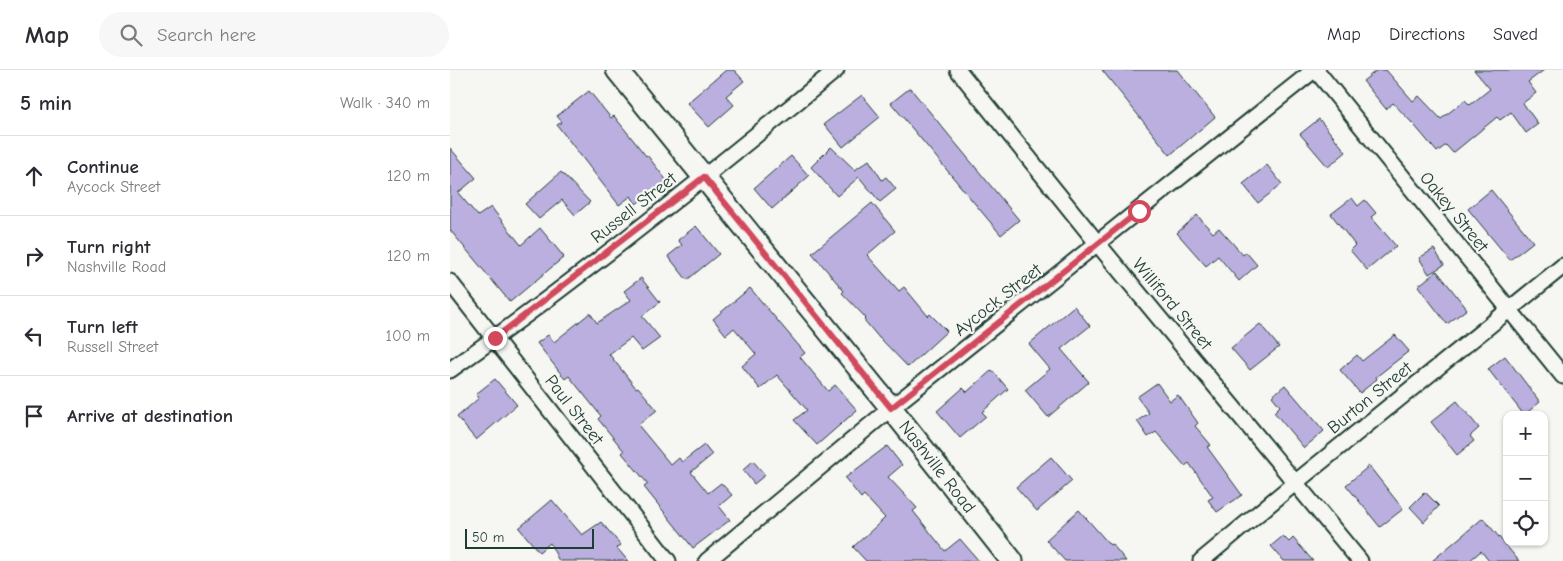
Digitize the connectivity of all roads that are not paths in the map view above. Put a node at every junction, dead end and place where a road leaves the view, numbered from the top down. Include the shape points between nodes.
1 (617, 70) edge
2 (836, 70) edge
3 (958, 70) edge
4 (1315, 70) edge
5 (704, 177) junction
6 (1098, 244) junction
7 (1563, 266) edge
8 (450, 282) edge
9 (1509, 310) junction
10 (495, 338) junction
11 (450, 370) edge
12 (1563, 376) edge
13 (891, 408) junction
14 (1296, 482) junction
15 (668, 561) edge
16 (707, 561) edge
17 (1012, 561) edge
18 (1201, 561) edge
19 (1360, 561) edge

1 - 5 main road, Nashville Road
2 - 5 street, Russell Street
3 - 6 street, Williford Street
4 - 6 street, Aycock Street
4 - 9 street, Oakey Street
5 - 10 street, Russell Street
5 - 13 main road, Nashville Road
6 - 13 street, Aycock Street
6 - 14 street, Williford Street
7 - 9 street, Burton Street
8 - 10 street, Paul Street
9 - 12 street, Oakey Street
9 - 14 street, Burton Street
10 - 11 street, Russell Street
10 - 15 street, Paul Street
13 - 16 street, Aycock Street
13 - 17 main road, Nashville Road
14 - 18 street, Burton Street
14 - 19 street, Williford Street

